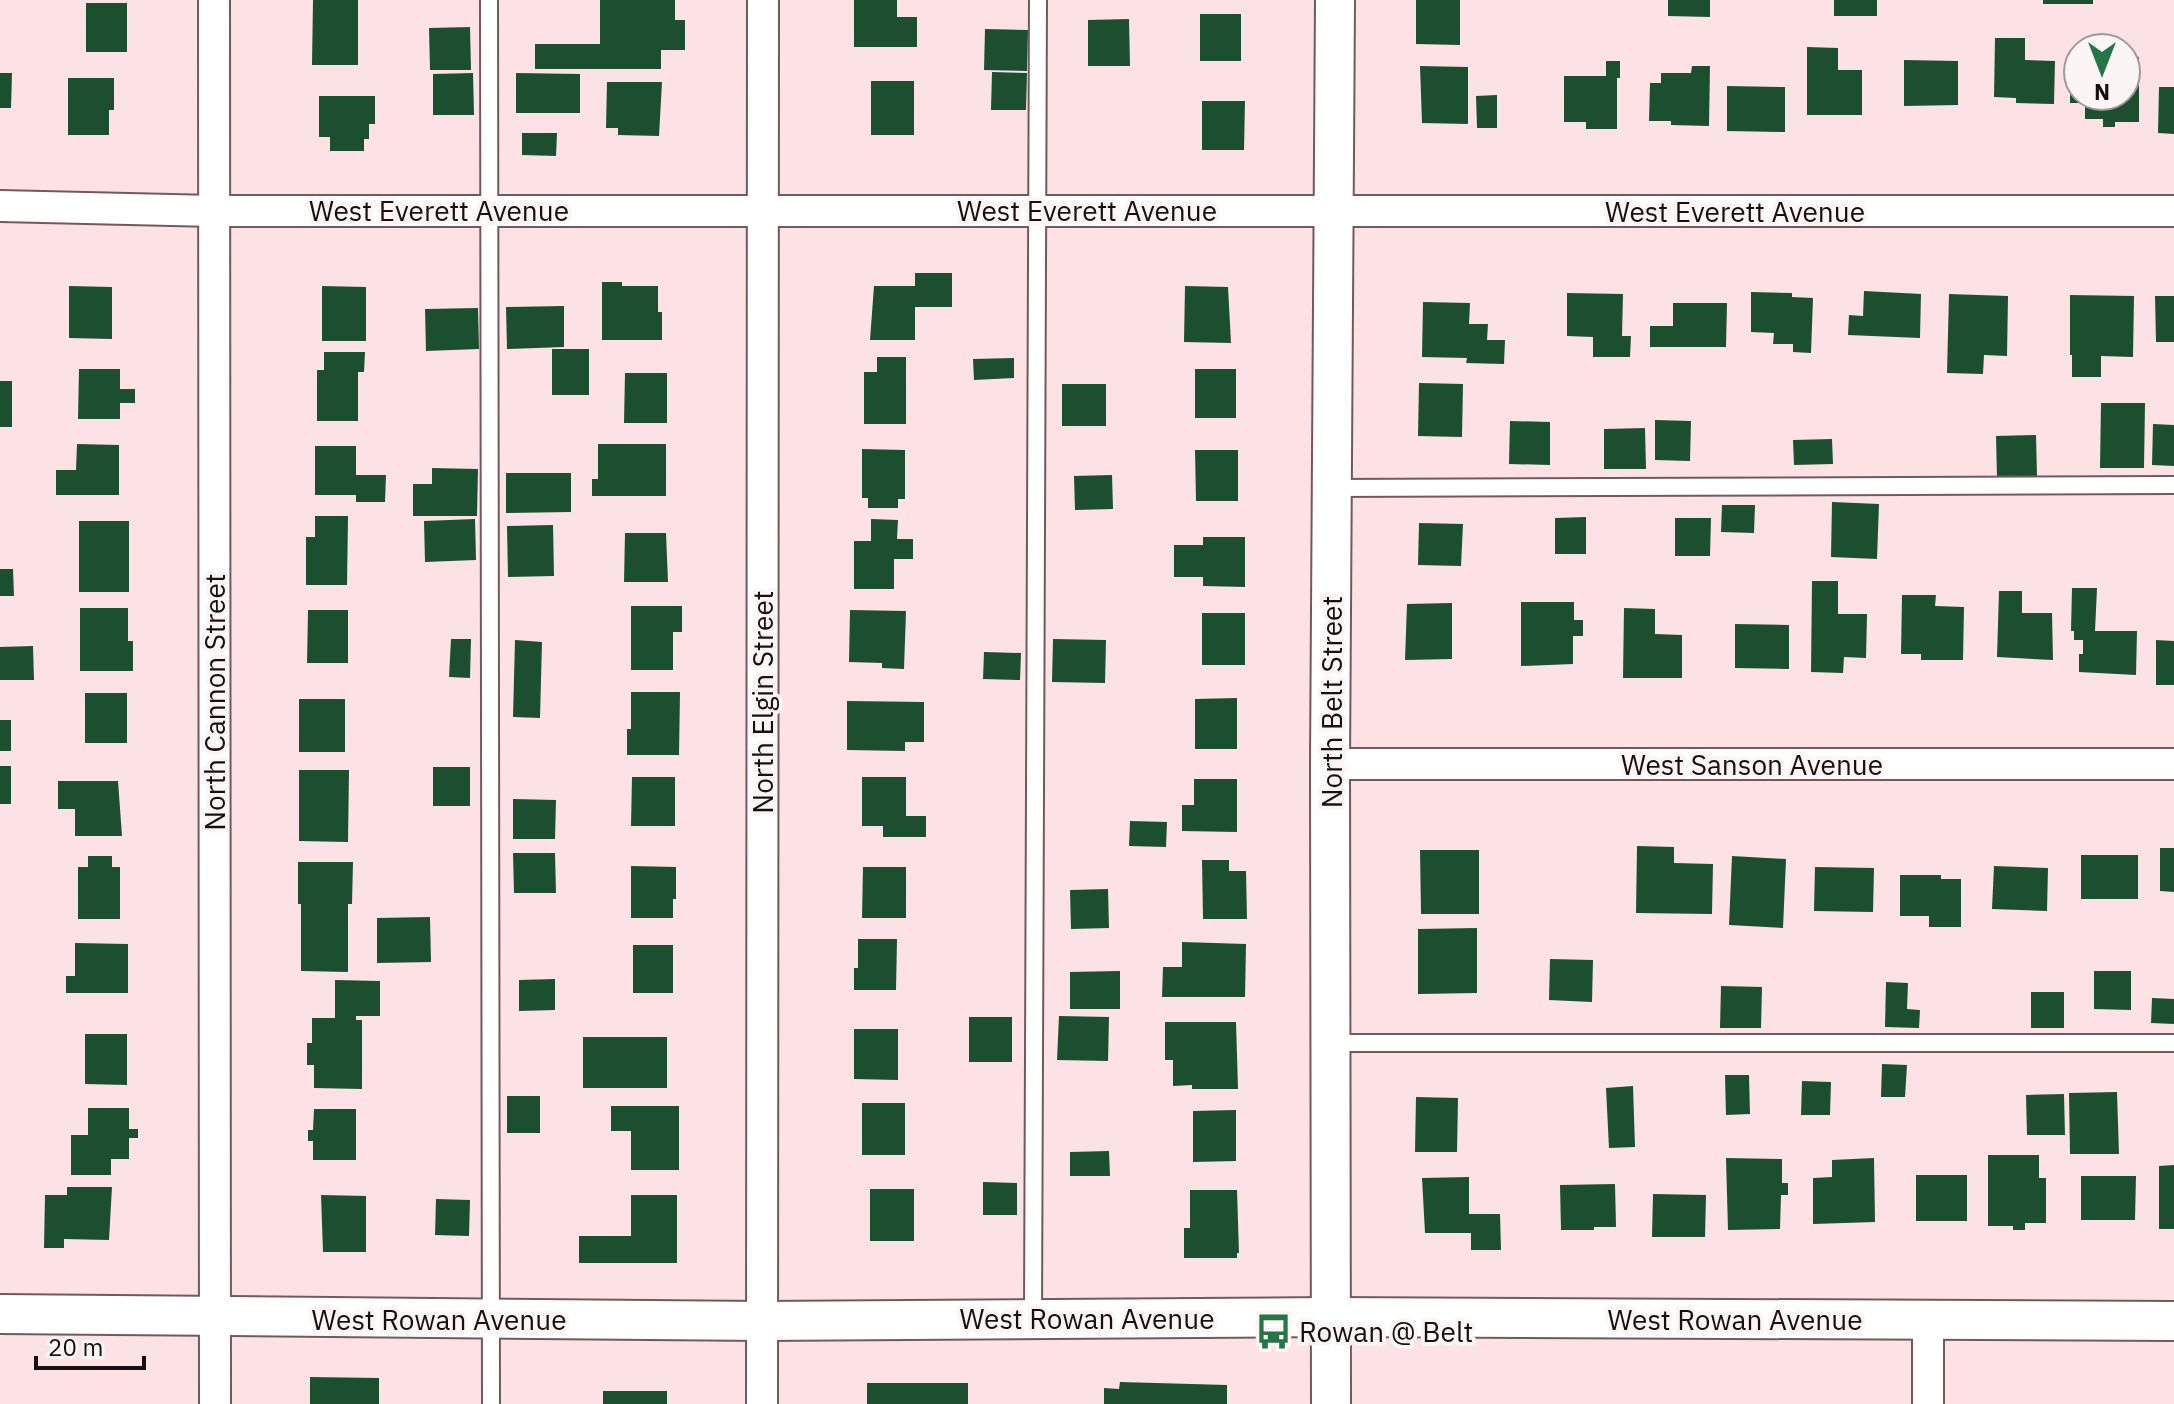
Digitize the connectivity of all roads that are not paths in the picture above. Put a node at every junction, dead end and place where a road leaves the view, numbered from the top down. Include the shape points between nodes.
1 (214, 0) edge
2 (489, 0) edge
3 (763, 0) edge
4 (1038, 0) edge
5 (1335, 0) edge
6 (0, 206) edge
7 (488, 210) junction
8 (763, 210) junction
9 (1039, 210) junction
10 (214, 211) junction
11 (1335, 211) junction
12 (2174, 211) edge
13 (2174, 485) edge
14 (1332, 488) junction
15 (1330, 764) junction
16 (2174, 764) edge
17 (1331, 1043) junction
18 (2174, 1043) edge
19 (0, 1314) edge
20 (215, 1317) junction
21 (1331, 1317) junction
22 (1033, 1318) junction
23 (492, 1319) junction
24 (1928, 1319) junction
25 (762, 1321) junction
26 (2174, 1321) edge
27 (215, 1404) edge
28 (491, 1404) edge
29 (762, 1404) edge
30 (1331, 1404) edge
31 (1928, 1404) edge

1 - 10 street, North Cannon Street
2 - 7 lane
3 - 8 street, North Elgin Street
4 - 9 lane
5 - 11 street, North Belt Street
6 - 10 street, West Everett Avenue
7 - 8 street, West Everett Avenue
7 - 10 street, West Everett Avenue
7 - 23 lane
8 - 9 street, West Everett Avenue
8 - 25 street, North Elgin Street
9 - 11 street, West Everett Avenue
9 - 22 lane
10 - 20 street, North Cannon Street
11 - 12 street, West Everett Avenue
11 - 14 street, North Belt Street
13 - 14 lane
14 - 15 street, North Belt Street
15 - 16 street, West Sanson Avenue
15 - 17 street, North Belt Street
17 - 18 lane
17 - 21 street, North Belt Street
19 - 20 street, West Rowan Avenue
20 - 23 street, West Rowan Avenue
20 - 27 street, North Cannon Street
21 - 22 street, West Rowan Avenue
21 - 24 street, West Rowan Avenue
21 - 30 street, North Belt Street
22 - 25 street, West Rowan Avenue
23 - 25 street, West Rowan Avenue
23 - 28 lane
24 - 26 street, West Rowan Avenue
24 - 31 street
25 - 29 street, North Elgin Street

